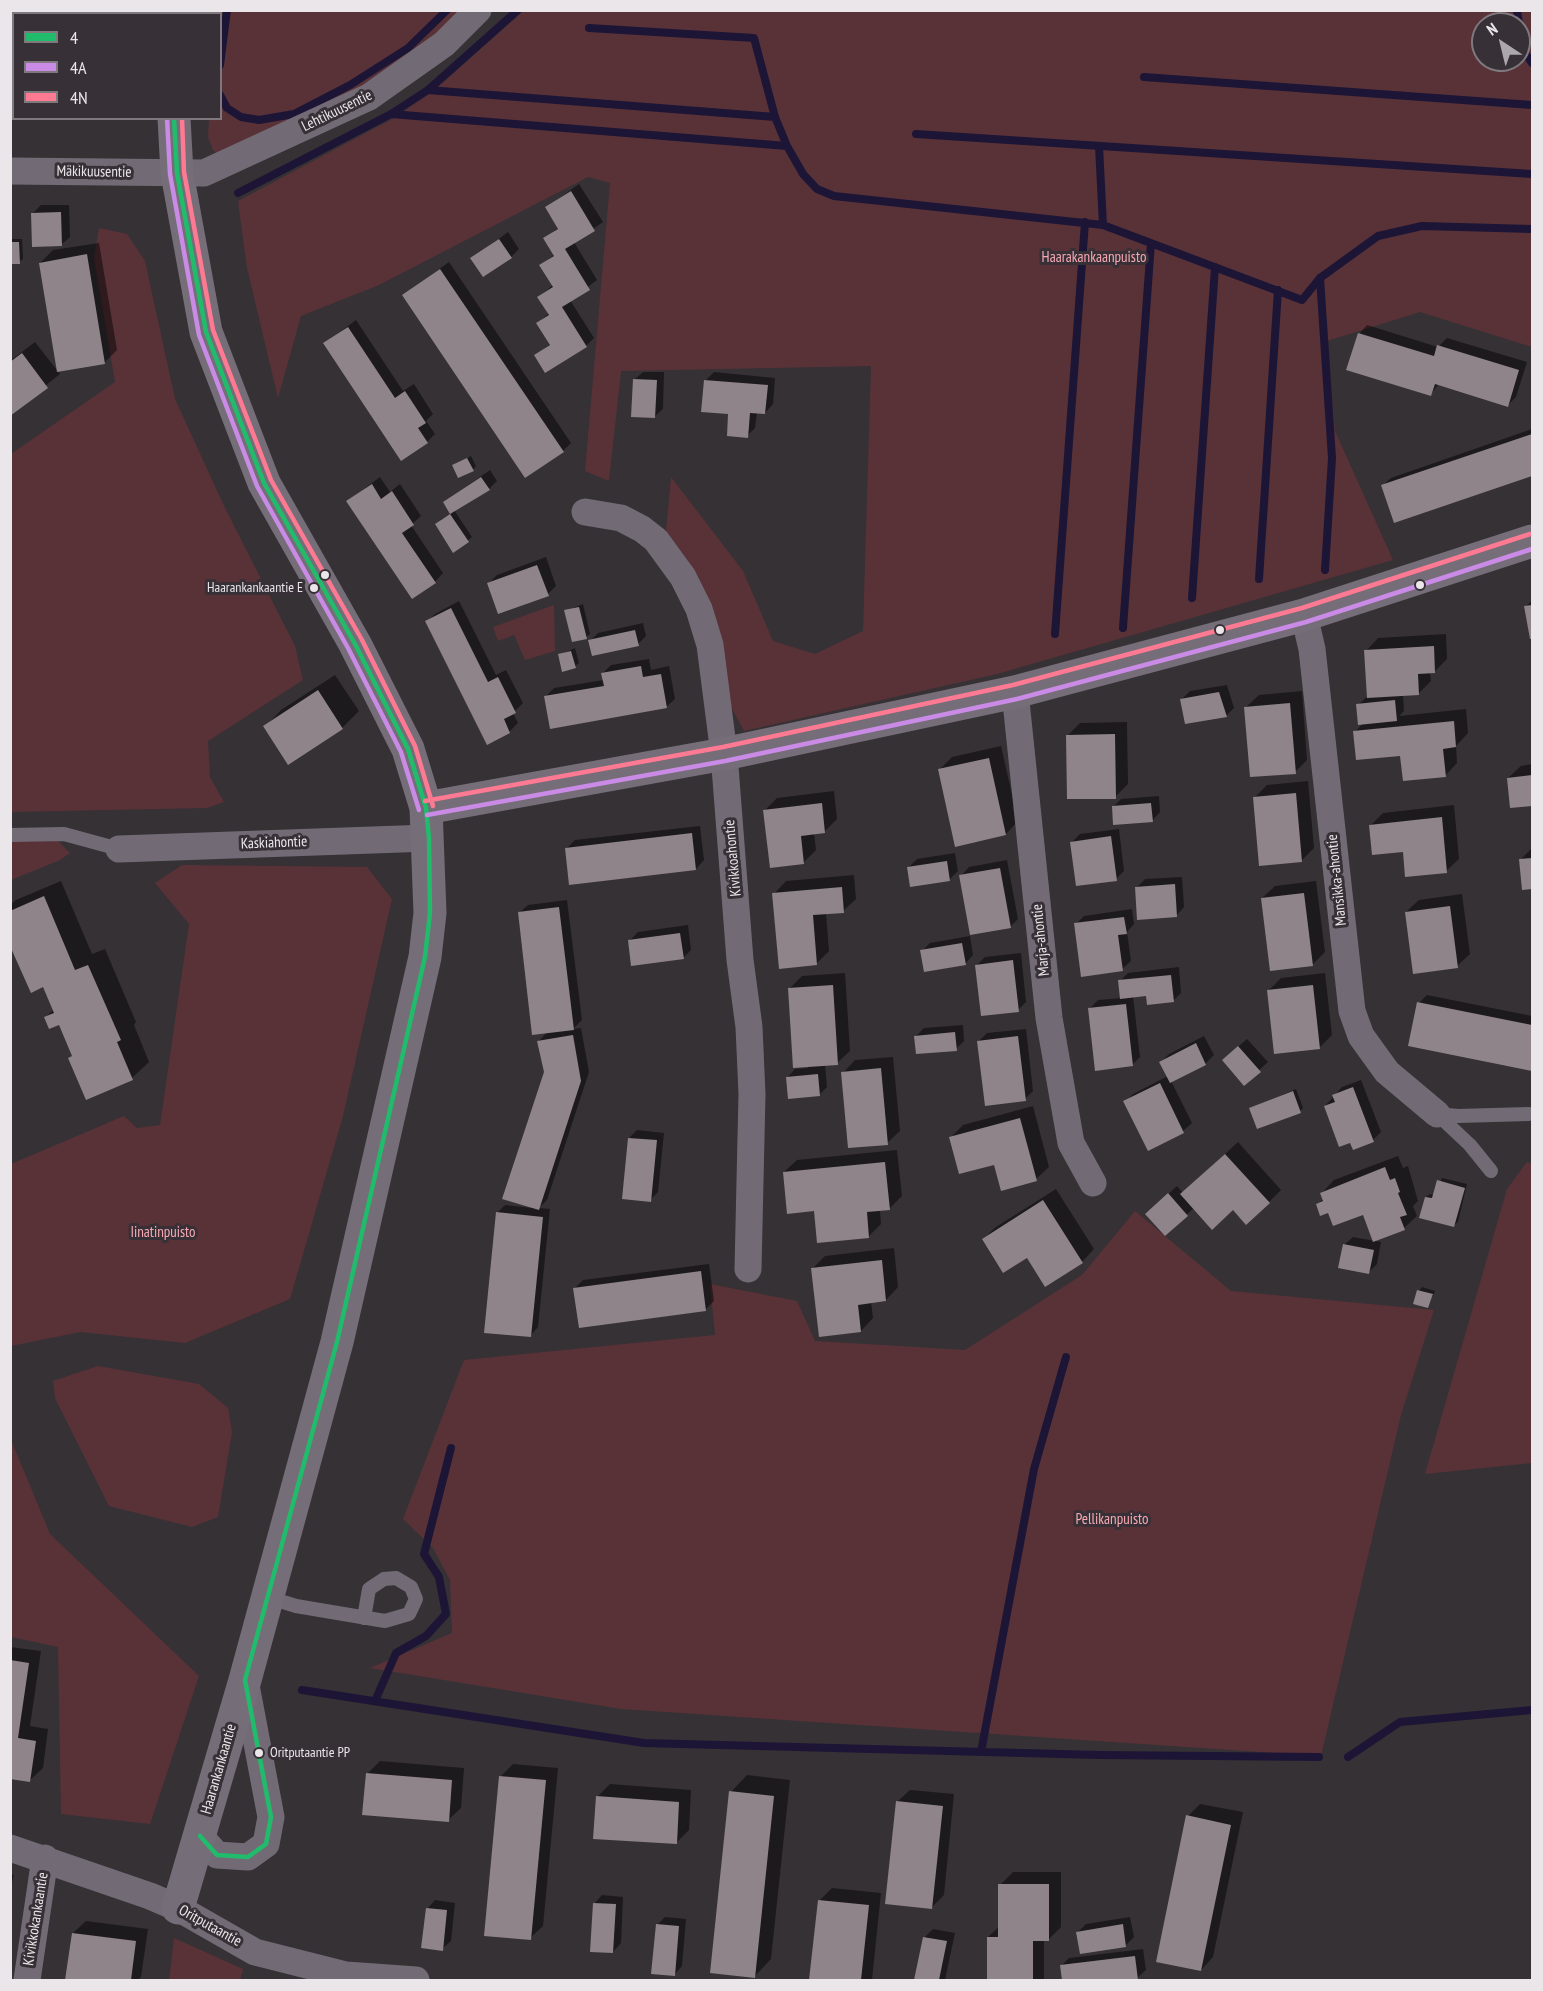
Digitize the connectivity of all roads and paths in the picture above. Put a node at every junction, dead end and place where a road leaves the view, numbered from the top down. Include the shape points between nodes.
1 (478, 10) edge
2 (174, 120) edge
3 (10, 171) edge
4 (177, 173) junction
5 (585, 512) dead end
6 (1533, 541) edge
7 (1304, 615) junction
8 (1015, 692) junction
9 (724, 754) junction
10 (428, 823) junction
11 (10, 835) edge
12 (119, 849) joint
13 (1437, 1114) junction
14 (1529, 1114) dead end
15 (1491, 1171) dead end
16 (1093, 1183) dead end
17 (748, 1269) dead end
18 (267, 1598) junction
19 (364, 1618) dead end
20 (245, 1680) junction
21 (200, 1836) junction
22 (10, 1848) edge
23 (45, 1858) junction
24 (177, 1908) junction
25 (27, 1980) edge
26 (416, 1980) edge

1 - 4 street, Lehtikuusentie via 444,44 369,97 204,173
2 - 4 street, Haarankankaantie
3 - 4 street, Mäkikuusentie
4 - 10 street, Haarankankaantie via 206,332 264,483 355,644 408,749
5 - 9 street, Kivikkoahontie via 621,518 642,529 656,540 683,577 711,645
6 - 7 street, Kaskiahontie
7 - 8 street, Kaskiahontie
7 - 13 street, Mansikka-ahontie via 1312,649 1352,1011 1361,1036 1387,1072
8 - 9 street, Kaskiahontie
8 - 16 street, Marja-ahontie via 1049,1018 1071,1143
9 - 10 street, Kaskiahontie
9 - 17 street, Kivikkoahontie via 752,1095
10 - 12 street, Kaskiahontie
10 - 18 street, Haarankankaantie via 430,913 425,957 338,1342
11 - 12 lane via 64,834
13 - 14 lane
13 - 15 lane
18 - 19 lane
18 - 20 street, Haarankankaantie
20 - 21 street, Haarankankaantie
20 - 21 street via 271,1817 266,1844 248,1857 217,1855
21 - 24 street, Haarankankaantie
22 - 23 street, Oritputaantie
23 - 24 street, Oritputaantie
23 - 25 street, Kivikkokankaantie
24 - 26 street, Oritputaantie via 255,1952 346,1975

